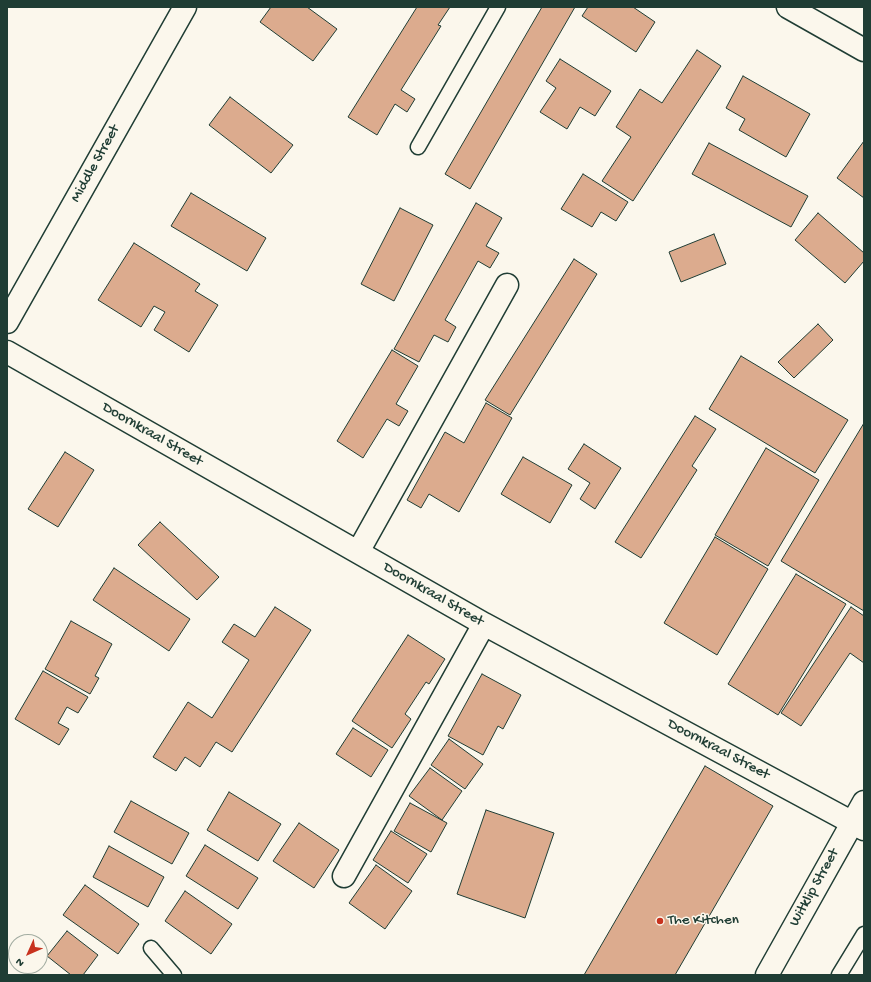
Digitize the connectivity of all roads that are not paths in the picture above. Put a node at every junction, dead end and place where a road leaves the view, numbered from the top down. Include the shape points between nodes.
1 (185, 7) edge
2 (498, 7) edge
3 (788, 7) edge
4 (864, 50) edge
5 (418, 147) dead end
6 (507, 285) dead end
7 (7, 322) edge
8 (7, 352) edge
9 (358, 552) junction
10 (484, 624) junction
11 (864, 802) edge
12 (858, 826) edge
13 (344, 876) dead end
14 (864, 934) edge
15 (151, 948) dead end
16 (174, 975) edge
17 (767, 975) edge
18 (839, 975) edge

1 - 7 street, Middle Street
2 - 5 lane
3 - 4 street
6 - 9 street
8 - 9 street, Doornkraal Street
9 - 10 street, Doornkraal Street
10 - 12 street, Doornkraal Street
10 - 13 street
11 - 12 street, Witklip Street
12 - 17 street, Witklip Street
14 - 18 lane
15 - 16 lane

